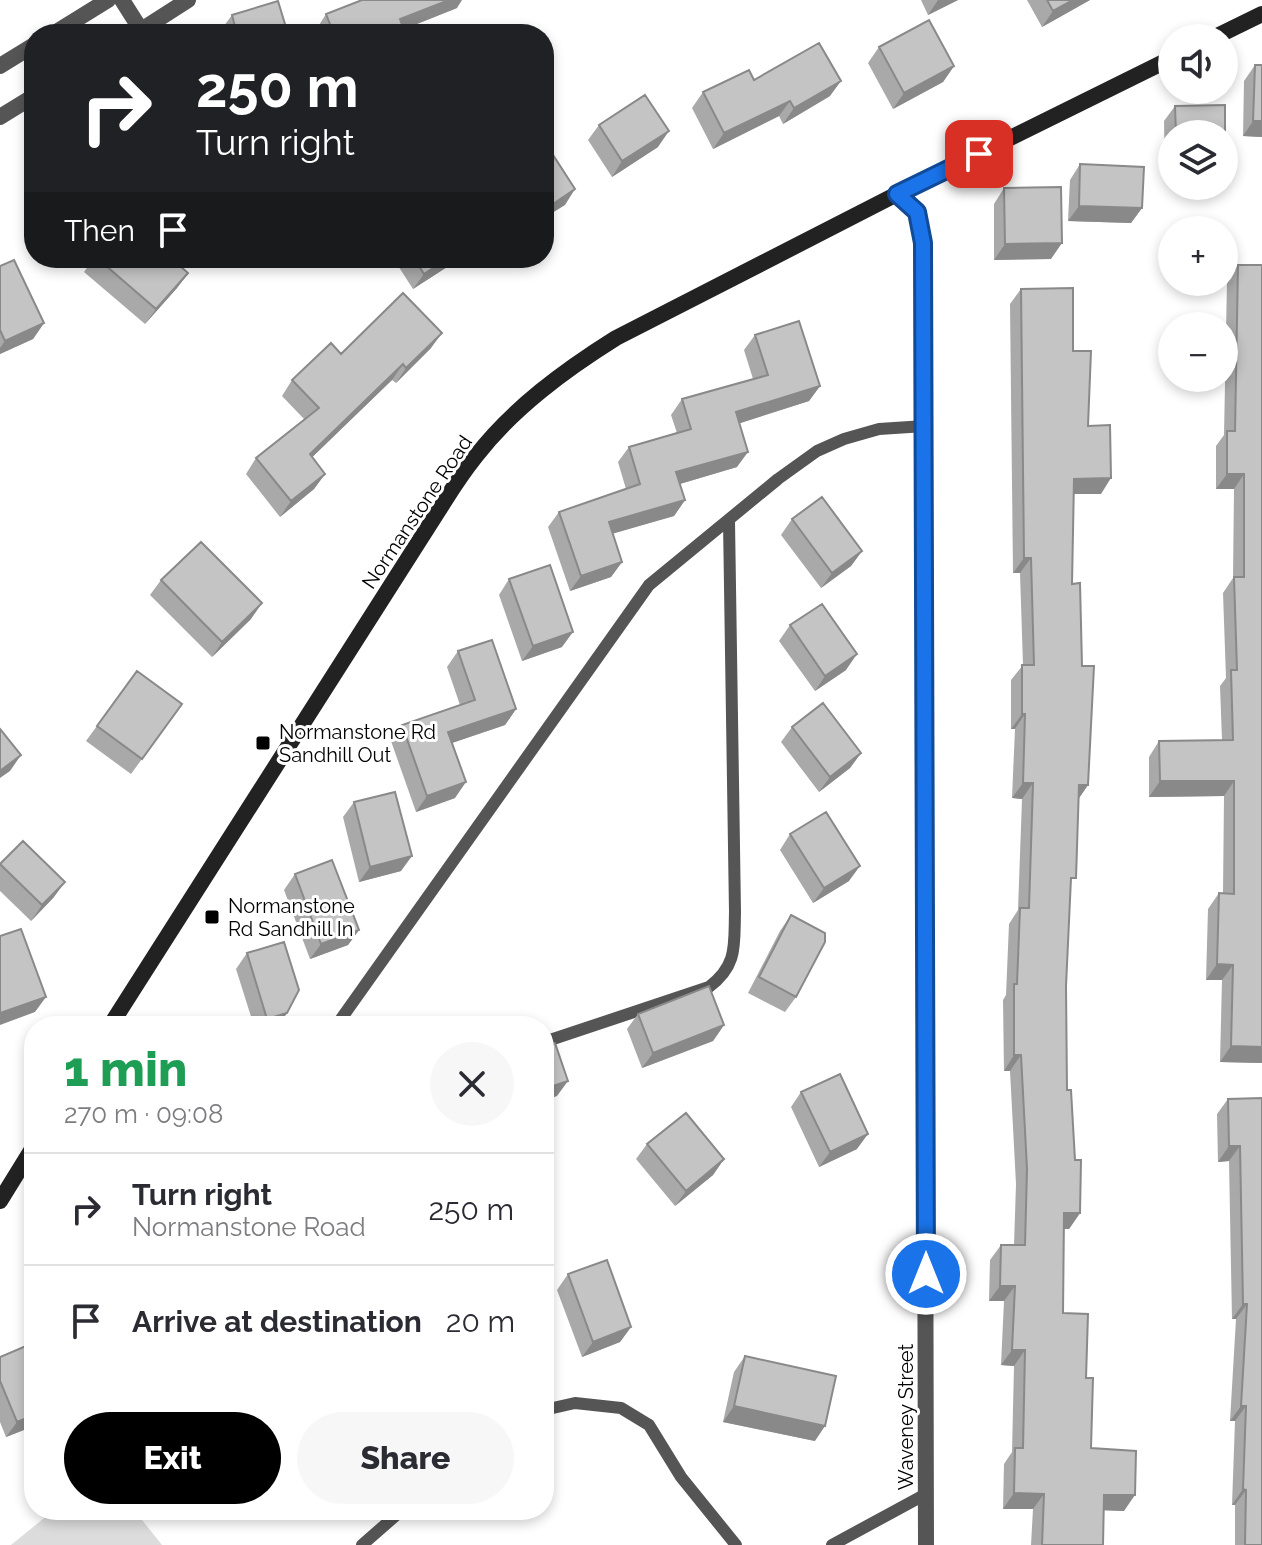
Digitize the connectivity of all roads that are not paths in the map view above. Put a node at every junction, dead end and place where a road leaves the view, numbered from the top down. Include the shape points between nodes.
1 (108, 0) edge
2 (122, 0) edge
3 (188, 0) edge
4 (1262, 14) edge
5 (69, 24) edge
6 (134, 24) edge
7 (150, 24) edge
8 (1238, 26) edge
9 (24, 51) edge
10 (1158, 65) edge
11 (0, 66) edge
12 (24, 102) edge
13 (0, 117) edge
14 (897, 194) junction
15 (925, 426) junction
16 (729, 521) junction
17 (120, 1016) edge
18 (343, 1016) edge
19 (554, 1039) edge
20 (24, 1157) edge
21 (6, 1178) edge
22 (0, 1201) edge
23 (554, 1408) edge
24 (926, 1494) junction
25 (391, 1520) edge
26 (362, 1545) edge
27 (736, 1545) edge
28 (832, 1545) edge
29 (926, 1545) edge

1 - 5 street
2 - 6 street
3 - 7 street
4 - 8 street
9 - 11 street
10 - 14 street, Normanstone Road
12 - 13 street
14 - 15 street, Waveney Street via 917,212 923,243
14 - 17 street, Normanstone Road via 616,338 540,392 477,454
15 - 16 lane via 879,429 817,451
15 - 24 street, Waveney Street
16 - 18 lane via 649,585
16 - 19 lane via 735,912 731,964 709,987
20 - 21 street
21 - 22 street
23 - 27 lane via 575,1403 621,1408 649,1425 681,1477
24 - 28 lane
24 - 29 street, Waveney Street
25 - 26 lane

